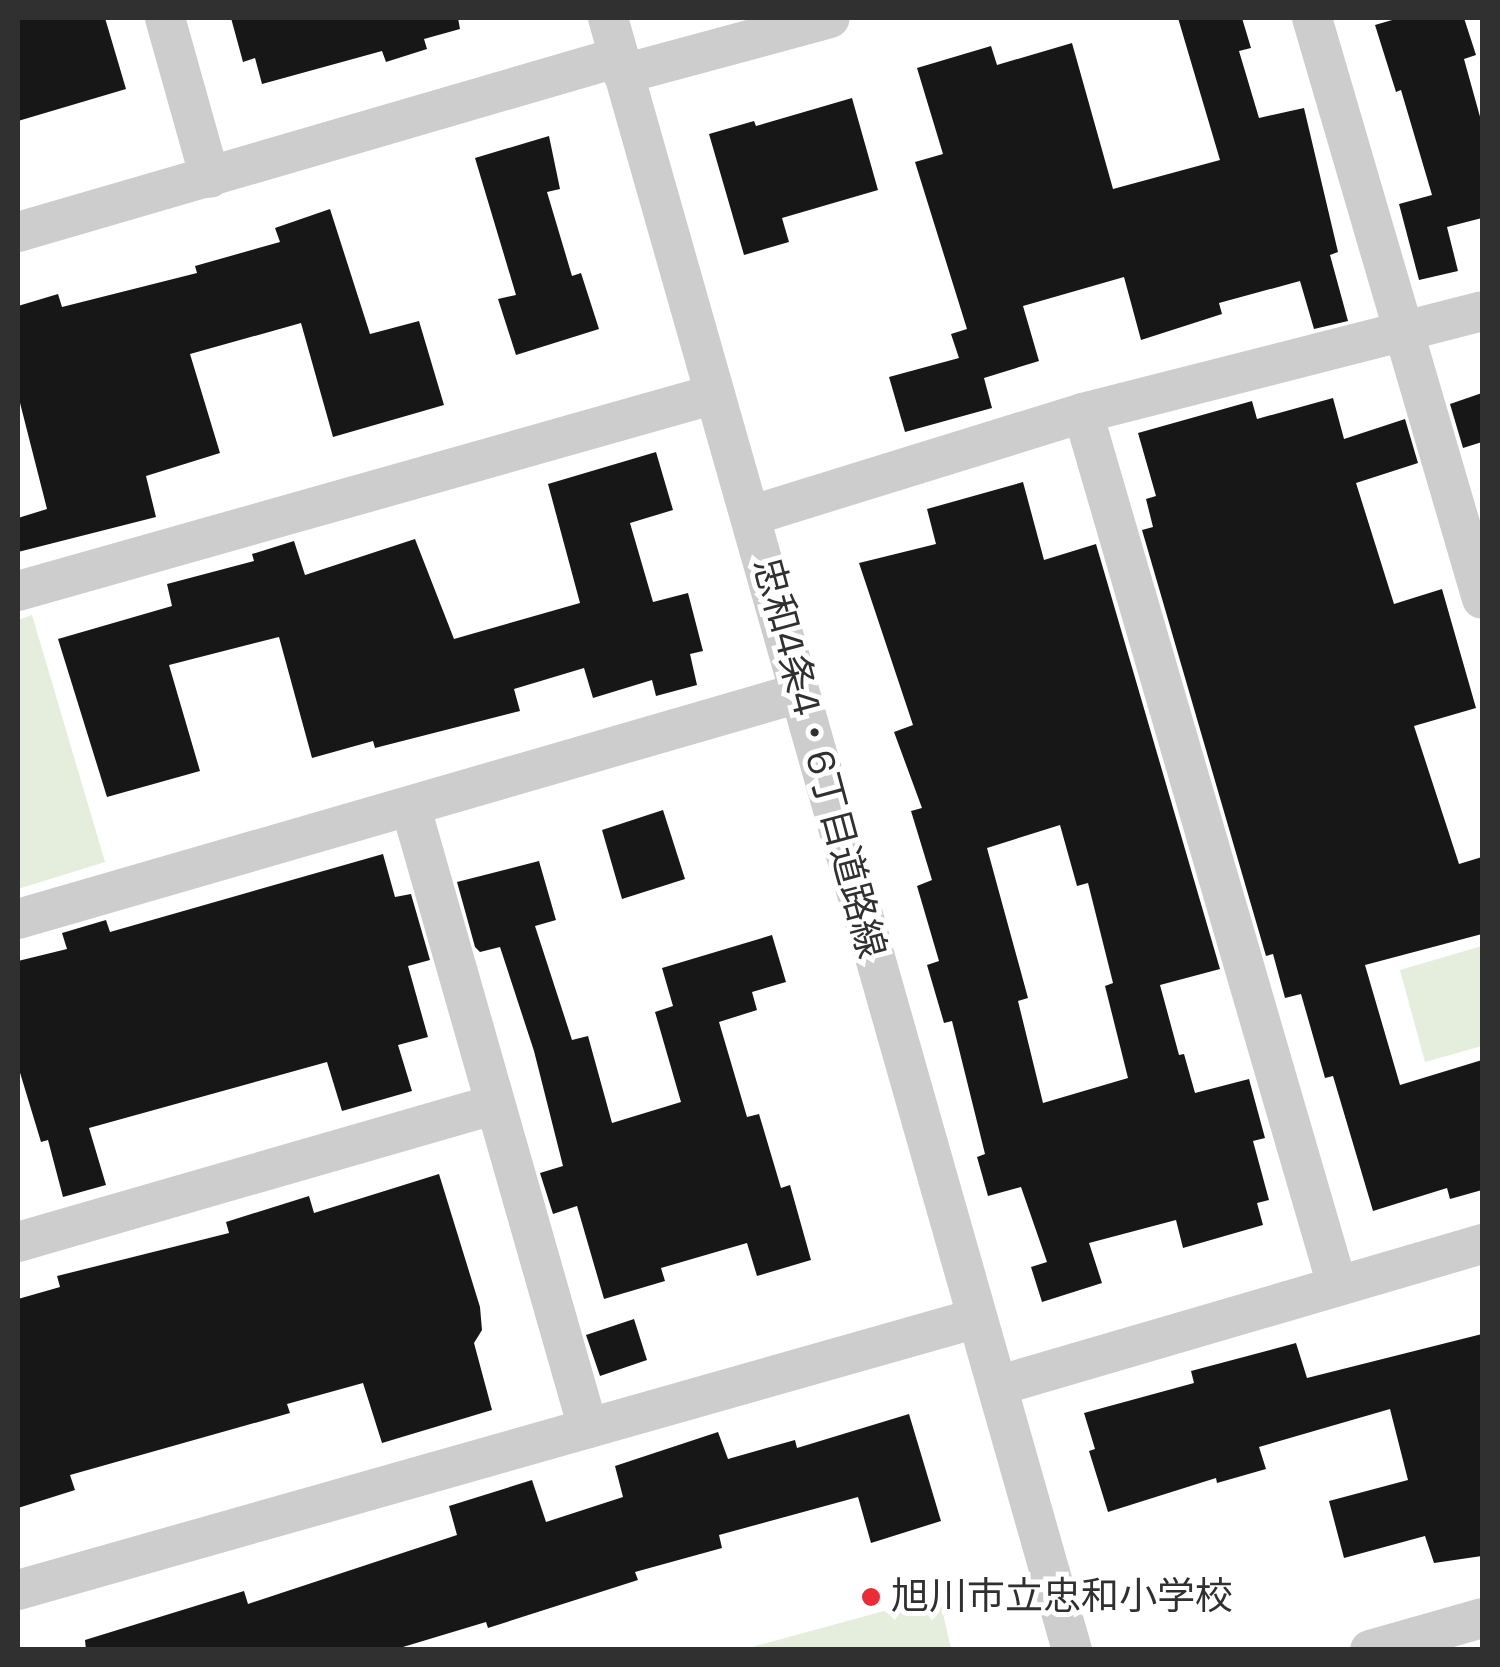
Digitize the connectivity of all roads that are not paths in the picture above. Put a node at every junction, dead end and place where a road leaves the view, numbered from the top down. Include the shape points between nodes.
1 (165, 18) edge
2 (608, 18) edge
3 (830, 18) edge
4 (1312, 18) edge
5 (621, 66) junction
6 (210, 178) junction
7 (18, 232) edge
8 (1482, 311) edge
9 (1402, 333) junction
10 (716, 394) junction
11 (1083, 413) junction
12 (753, 515) junction
13 (1477, 559) edge
14 (18, 592) edge
15 (1482, 599) edge
16 (799, 693) junction
17 (412, 808) junction
18 (18, 919) edge
19 (494, 1105) junction
20 (18, 1242) edge
21 (1482, 1244) edge
22 (1337, 1285) junction
23 (977, 1318) junction
24 (998, 1386) junction
25 (588, 1428) junction
26 (18, 1590) edge
27 (1482, 1618) edge
28 (1072, 1650) edge
29 (1370, 1650) edge

1 - 6 street
2 - 5 street, 忠和4条4・6丁目道路線
3 - 5 street
4 - 9 street
5 - 6 street
5 - 10 street, 忠和4条4・6丁目道路線
6 - 7 street
8 - 9 street
9 - 11 street
9 - 13 street
10 - 12 street, 忠和4条4・6丁目道路線
10 - 14 street
11 - 12 street
11 - 22 street
12 - 16 street, 忠和4条4・6丁目道路線
13 - 15 street
16 - 17 street
16 - 23 street, 忠和4条4・6丁目道路線
17 - 18 street
17 - 19 street
19 - 20 street
19 - 25 street
21 - 22 street
22 - 24 street
23 - 24 street, 忠和4条4・6丁目道路線
23 - 25 street
24 - 28 street, 忠和4条4・6丁目道路線
25 - 26 street
27 - 29 street

